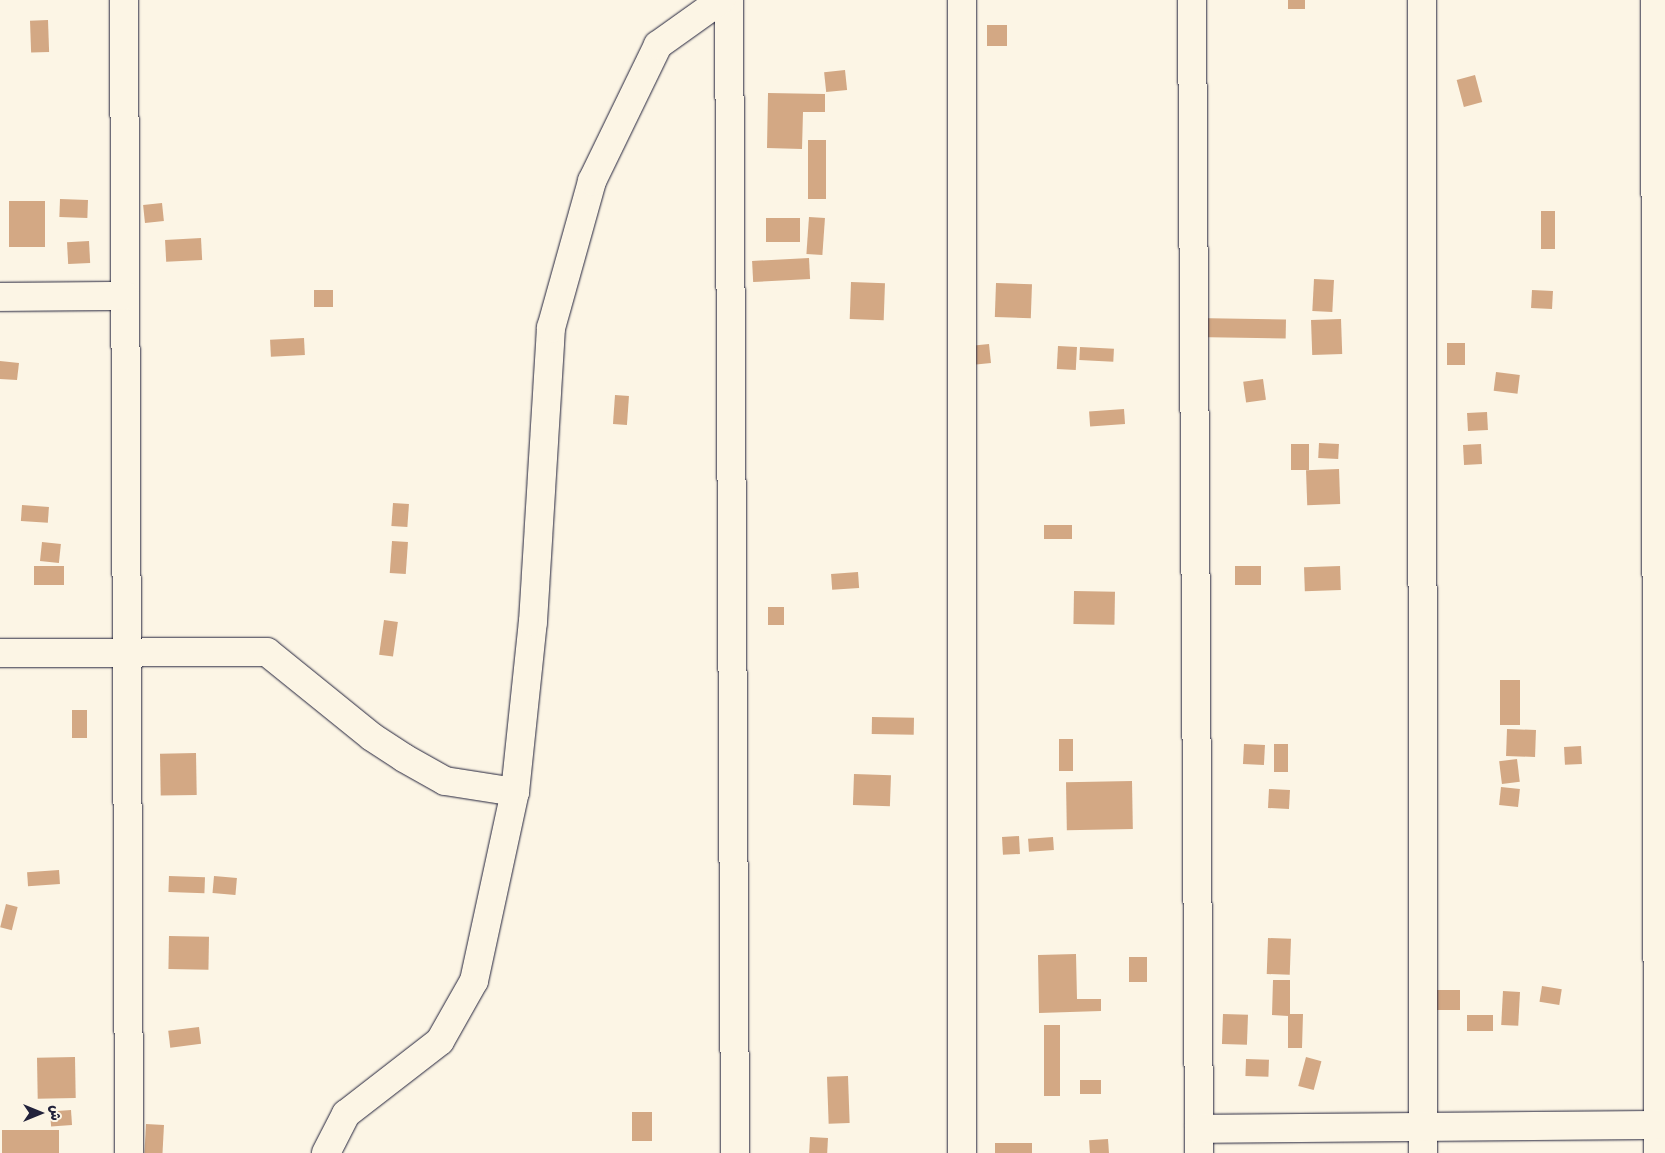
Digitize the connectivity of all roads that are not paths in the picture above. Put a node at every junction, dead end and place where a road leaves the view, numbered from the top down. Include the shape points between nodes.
1 (124, 0) edge
2 (721, 0) edge
3 (729, 0) edge
4 (962, 0) edge
5 (1192, 0) edge
6 (1422, 0) edge
7 (1655, 0) edge
8 (125, 296) junction
9 (0, 297) edge
10 (127, 652) junction
11 (0, 653) edge
12 (515, 792) junction
13 (1661, 1125) edge
14 (1423, 1140) edge
15 (1199, 1141) edge
16 (129, 1153) edge
17 (326, 1153) edge
18 (735, 1153) edge
19 (962, 1153) edge
20 (1658, 1153) edge

1 - 8 street
2 - 12 street via 658,45 592,181 551,328 533,622
3 - 18 street
4 - 19 street
5 - 15 street
6 - 14 street
7 - 13 street
8 - 9 street
8 - 10 street
10 - 11 street
10 - 12 street via 267,652 372,737 404,758 445,781
10 - 16 street
12 - 17 street via 474,981 440,1041 346,1114
13 - 14 street
13 - 20 street
14 - 15 street

